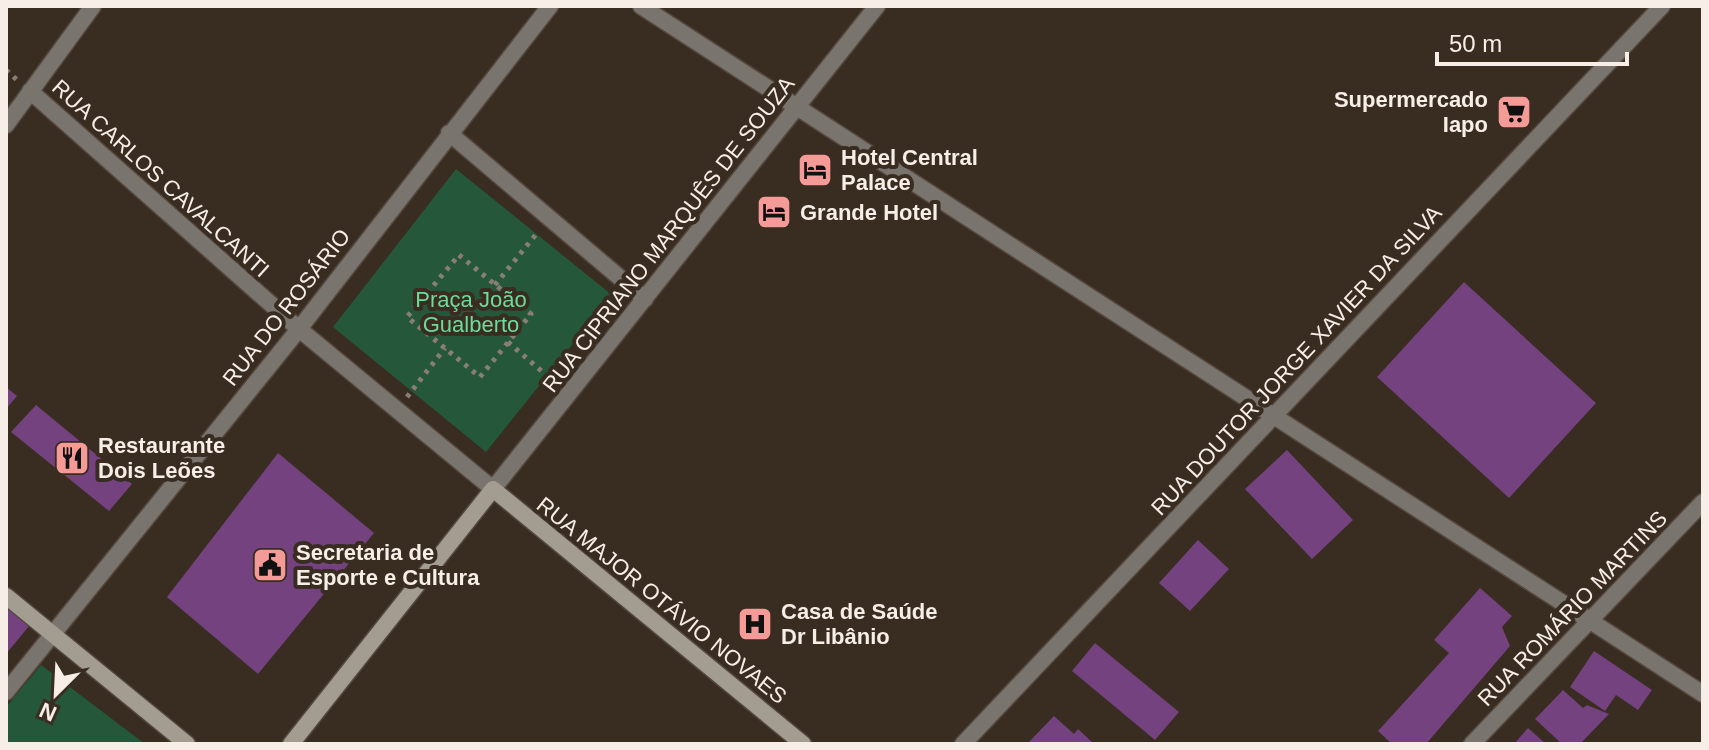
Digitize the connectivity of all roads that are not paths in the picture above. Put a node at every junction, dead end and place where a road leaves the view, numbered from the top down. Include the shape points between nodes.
1 (93, 6) edge
2 (550, 6) edge
3 (641, 6) edge
4 (877, 6) edge
5 (1662, 6) edge
6 (30, 91) junction
7 (799, 105) junction
8 (6, 125) edge
9 (449, 133) junction
10 (645, 299) junction
11 (299, 329) junction
12 (1275, 415) junction
13 (493, 489) junction
14 (1703, 502) edge
15 (6, 596) edge
16 (1587, 622) junction
17 (52, 632) junction
18 (6, 692) edge
19 (1703, 694) edge
20 (187, 744) edge
21 (291, 744) edge
22 (803, 744) edge
23 (963, 744) edge
24 (1472, 744) edge

1 - 6 street
2 - 9 street, RUA DO ROSÁRIO
3 - 7 street
4 - 7 street, RUA CIPRIANO MARQUÊS DE SOUZA
5 - 12 street, RUA DOUTOR JORGE XAVIER DA SILVA
6 - 8 street
6 - 11 street, RUA CARLOS CAVALCANTI
7 - 10 street, RUA CIPRIANO MARQUÊS DE SOUZA
7 - 12 street
9 - 10 street
9 - 11 street, RUA DO ROSÁRIO
10 - 13 street, RUA CIPRIANO MARQUÊS DE SOUZA
11 - 13 street, RUA CARLOS CAVALCANTI
11 - 17 street, RUA DO ROSÁRIO
12 - 16 street
12 - 23 street, RUA DOUTOR JORGE XAVIER DA SILVA
13 - 21 main road
13 - 22 main road, RUA MAJOR OTÁVIO NOVAES
14 - 16 street, RUA ROMÁRIO MARTINS
15 - 17 main road
16 - 19 street
16 - 24 street, RUA ROMÁRIO MARTINS
17 - 18 street, RUA DO ROSÁRIO
17 - 20 main road

